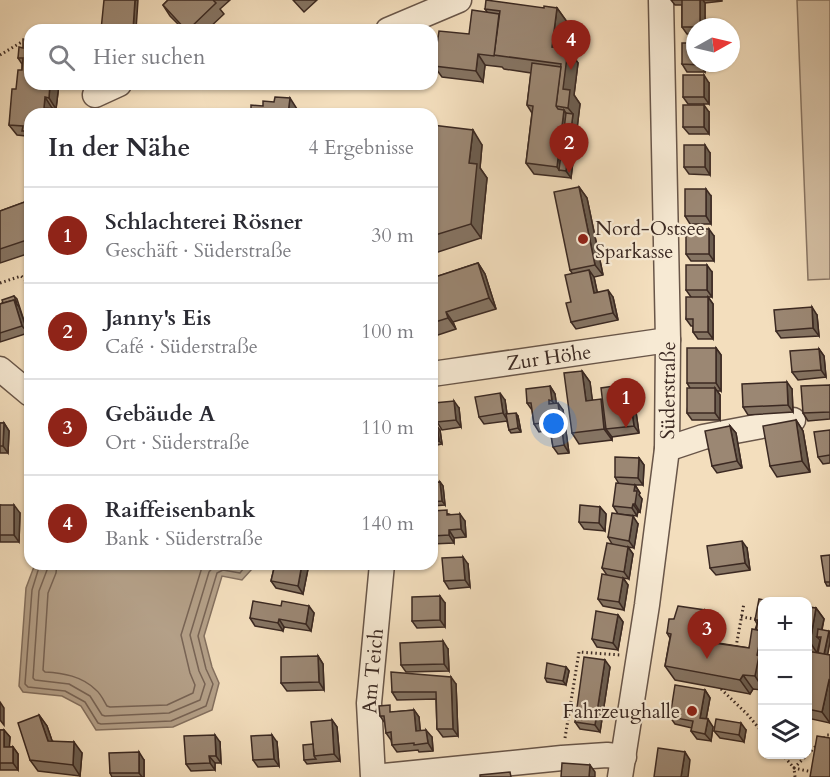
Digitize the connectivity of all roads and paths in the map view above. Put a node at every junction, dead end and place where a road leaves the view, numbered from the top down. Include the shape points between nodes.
1 (459, 0) edge
2 (661, 0) edge
3 (402, 24) edge
4 (24, 41) edge
5 (0, 55) edge
6 (106, 90) edge
7 (95, 95) dead end
8 (24, 279) edge
9 (0, 283) edge
10 (668, 340) junction
11 (0, 370) edge
12 (438, 373) edge
13 (24, 389) edge
14 (793, 420) edge
15 (667, 449) junction
16 (381, 570) edge
17 (744, 603) dead end
18 (741, 617) junction
19 (758, 619) edge
20 (728, 645) edge
21 (736, 647) junction
22 (744, 648) edge
23 (639, 657) junction
24 (721, 689) edge
25 (758, 727) edge
26 (830, 735) edge
27 (812, 749) edge
28 (562, 758) junction
29 (786, 759) edge
30 (802, 759) edge
31 (622, 767) edge
32 (794, 768) junction
33 (813, 772) edge
34 (373, 777) edge
35 (795, 777) edge

1 - 3 street
2 - 10 street, Süderstraße
4 - 5 path
6 - 7 street
8 - 9 path via 21,276
10 - 12 street, Zur Höhe
10 - 15 street, Süderstraße
11 - 13 street
14 - 15 street via 703,437
15 - 23 street, Süderstraße
16 - 34 street, Am Teich via 369,703
17 - 18 path
18 - 19 path
18 - 21 path
20 - 21 path
21 - 22 path
23 - 28 path via 579,652
23 - 31 street, Süderstraße
24 - 25 path
26 - 27 path
28 - 31 street via 608,755
28 - 34 street
29 - 32 path
30 - 32 path
32 - 33 path
32 - 35 path

